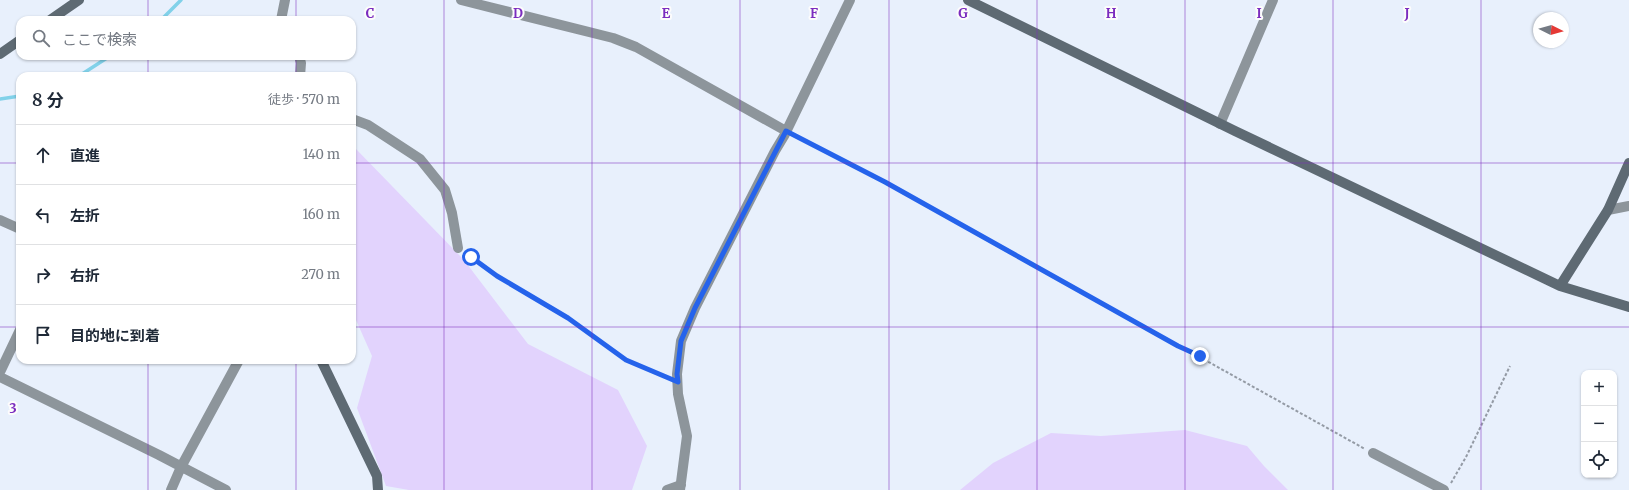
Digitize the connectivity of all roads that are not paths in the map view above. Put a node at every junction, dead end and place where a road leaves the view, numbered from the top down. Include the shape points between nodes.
1 (79, 0) edge
2 (285, 0) edge
3 (460, 0) edge
4 (850, 0) edge
5 (968, 0) edge
6 (1273, 0) edge
7 (56, 16) edge
8 (282, 16) edge
9 (16, 43) edge
10 (0, 54) edge
11 (300, 60) edge
12 (300, 72) edge
13 (356, 120) edge
14 (1220, 124) junction
15 (786, 131) junction
16 (1629, 163) edge
17 (1629, 206) edge
18 (1608, 210) junction
19 (0, 220) edge
20 (16, 227) edge
21 (458, 248) road end
22 (1560, 286) junction
23 (1629, 307) edge
24 (16, 338) edge
25 (237, 364) edge
26 (323, 364) edge
27 (0, 372) edge
28 (0, 378) edge
29 (1373, 453) road end
30 (182, 467) junction
31 (1448, 487) edge
32 (681, 488) edge
33 (171, 490) edge
34 (226, 490) edge
35 (378, 490) edge
36 (667, 490) edge

1 - 7 street
2 - 8 street
3 - 15 street via 613,38 636,47
4 - 15 street
5 - 14 street
6 - 14 street
9 - 10 street
11 - 12 street
13 - 21 street via 368,125 420,159 445,190
14 - 22 street
15 - 32 street via 695,308 681,341 677,374 687,436
16 - 18 street
17 - 18 street
18 - 22 street
19 - 20 street
22 - 23 street
24 - 27 street
25 - 30 street
26 - 35 street via 377,476
28 - 30 street
29 - 31 street
30 - 33 street
30 - 34 street
32 - 36 street

